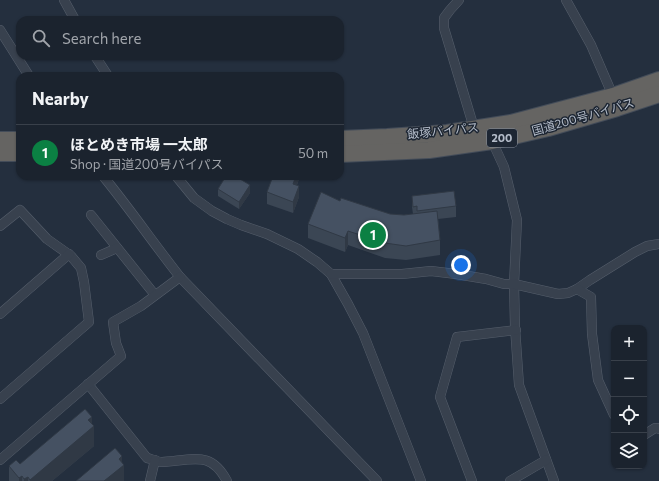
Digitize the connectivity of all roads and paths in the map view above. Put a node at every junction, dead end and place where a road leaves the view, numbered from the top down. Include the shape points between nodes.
1 (64, 0) edge
2 (459, 0) edge
3 (566, 0) edge
4 (73, 16) edge
5 (0, 30) edge
6 (16, 55) edge
7 (19, 60) edge
8 (98, 60) edge
9 (26, 72) edge
10 (105, 72) edge
11 (659, 80) edge
12 (659, 94) edge
13 (613, 96) junction
14 (474, 128) junction
15 (344, 139) edge
16 (0, 140) edge
17 (16, 140) edge
18 (492, 141) junction
19 (0, 153) edge
20 (16, 153) edge
21 (344, 154) edge
22 (106, 180) edge
23 (179, 180) edge
24 (91, 215) dead end
25 (0, 226) edge
26 (659, 244) edge
27 (117, 248) junction
28 (69, 254) junction
29 (101, 255) dead end
30 (331, 274) junction
31 (180, 277) junction
32 (514, 284) junction
33 (577, 289) junction
34 (156, 296) junction
35 (0, 314) edge
36 (516, 330) junction
37 (88, 384) junction
38 (0, 400) edge
39 (611, 408) edge
40 (659, 429) edge
41 (646, 433) edge
42 (0, 460) edge
43 (155, 460) junction
44 (546, 460) junction
45 (150, 481) edge
46 (227, 481) edge
47 (376, 481) edge
48 (421, 481) edge
49 (472, 481) edge
50 (510, 481) edge
51 (554, 481) edge

1 - 4 street
2 - 14 street via 444,18 444,28
3 - 13 street via 591,45
5 - 6 street
7 - 9 street
8 - 10 street
11 - 13 highway, 飯塚バイパス / 200
12 - 18 highway, 国道200号バイパス / 200 via 548,128
13 - 14 highway, 飯塚バイパス / 200 via 511,123
14 - 15 highway, 飯塚バイパス / 200 via 446,133
14 - 18 street
16 - 17 highway
18 - 21 highway, 国道200号バイパス / 200 via 429,150
18 - 32 street via 504,167 517,220
19 - 20 highway
22 - 31 street
23 - 30 street via 194,198 212,211 298,249
24 - 27 street
25 - 28 street via 20,210 47,239
26 - 33 street via 635,252
27 - 29 street
27 - 34 street
28 - 35 street
28 - 38 street via 81,268 89,322
30 - 32 street via 402,274 431,271
30 - 48 street via 363,333
31 - 34 street
31 - 47 street
32 - 33 street via 558,294
32 - 36 street
33 - 39 street via 591,297 592,334 598,380
34 - 37 street via 113,322 121,356
36 - 44 street via 519,385
36 - 49 street via 457,337 440,397
37 - 42 street
37 - 43 street via 147,458
40 - 41 street via 655,428
43 - 45 street
43 - 46 street via 161,462 205,459 214,464
44 - 50 street
44 - 51 street

